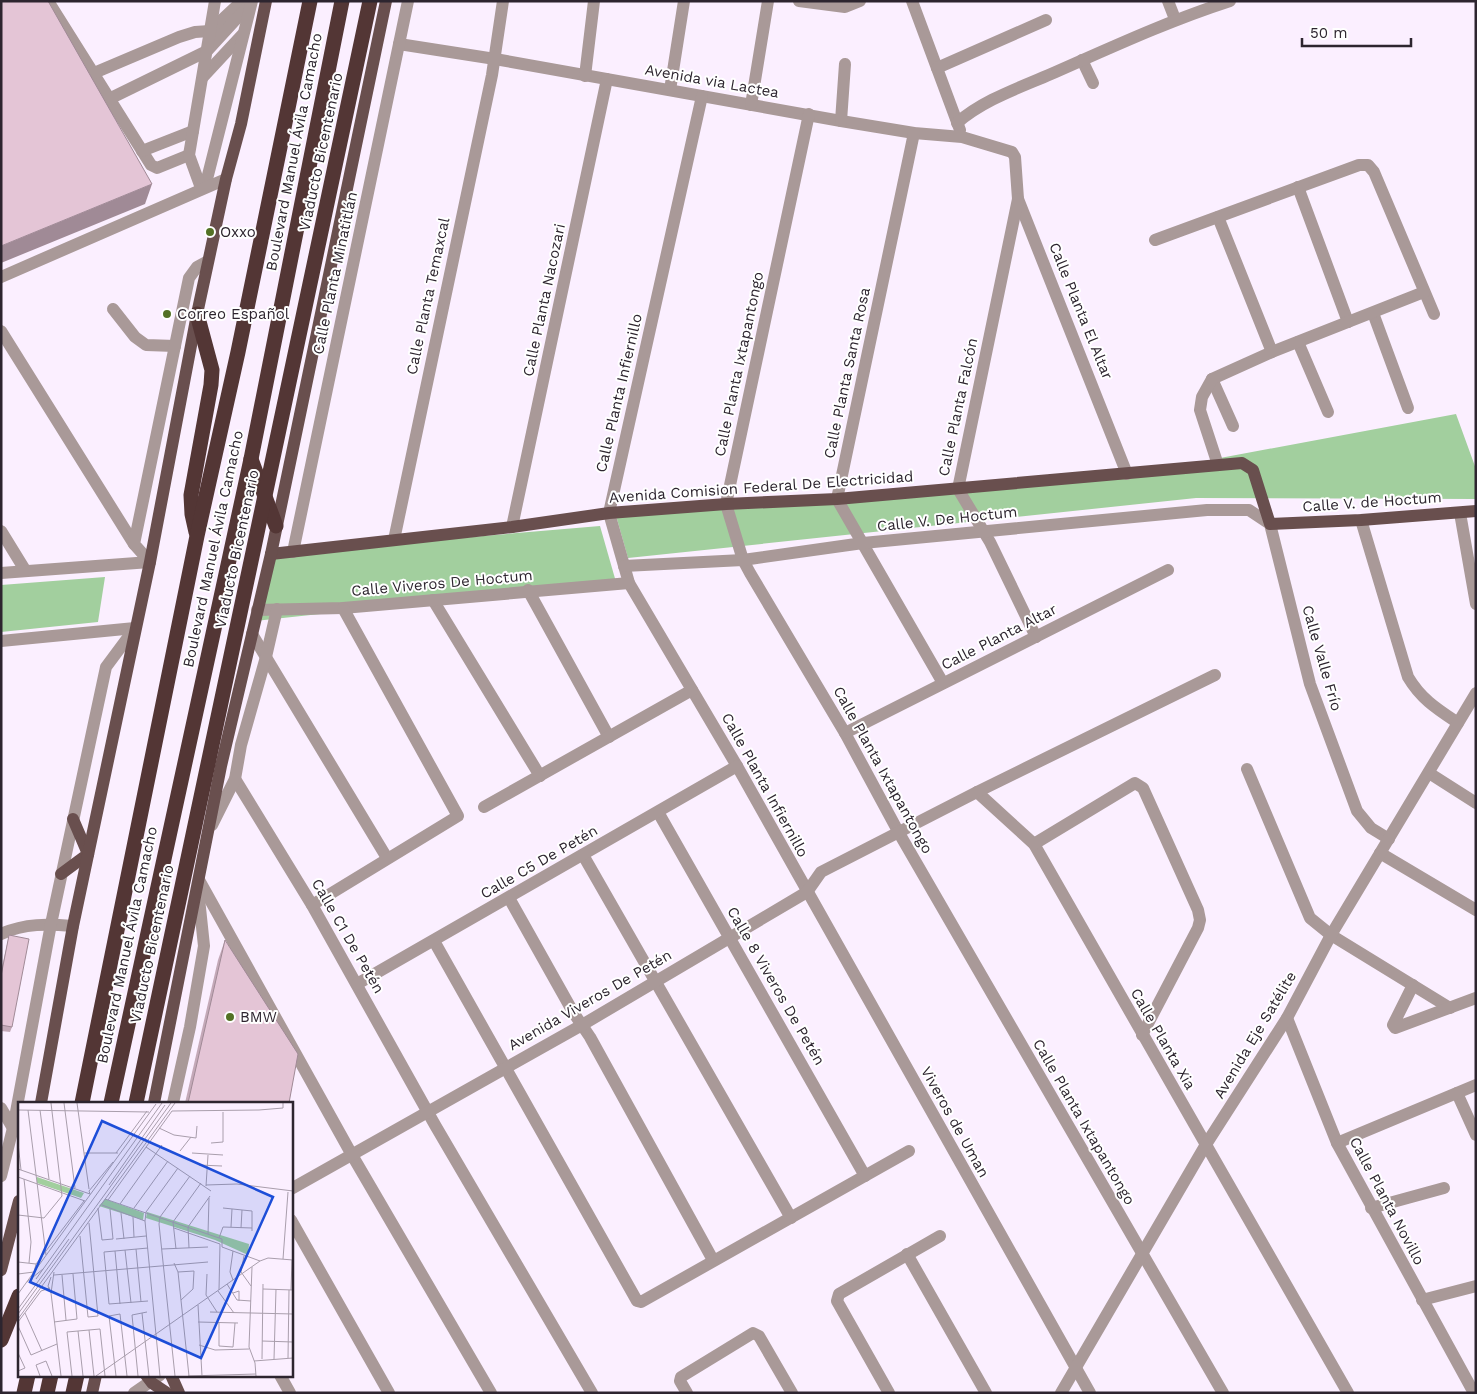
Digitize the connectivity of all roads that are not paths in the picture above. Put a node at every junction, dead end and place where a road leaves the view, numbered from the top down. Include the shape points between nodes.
1 (48, 1) edge
2 (215, 1) edge
3 (242, 1) edge
4 (252, 1) edge
5 (266, 1) edge
6 (310, 1) edge
7 (342, 1) edge
8 (370, 1) edge
9 (386, 1) edge
10 (408, 1) edge
11 (503, 1) edge
12 (594, 1) edge
13 (684, 1) edge
14 (768, 1) edge
15 (799, 1) edge
16 (860, 1) edge
17 (912, 1) edge
18 (1168, 1) edge
19 (1230, 1) edge
20 (1175, 19) junction
21 (1046, 20) dead end
22 (210, 32) junction
23 (244, 34) junction
24 (399, 44) junction
25 (207, 51) junction
26 (495, 58) junction
27 (1082, 60) junction
28 (845, 64) dead end
29 (937, 68) junction
30 (94, 73) junction
31 (585, 76) junction
32 (203, 77) junction
33 (607, 80) junction
34 (1093, 83) dead end
35 (670, 90) junction
36 (702, 96) junction
37 (109, 98) junction
38 (751, 105) junction
39 (809, 114) junction
40 (841, 121) junction
41 (956, 123) junction
42 (193, 131) junction
43 (914, 132) junction
44 (962, 137) junction
45 (142, 150) junction
46 (189, 155) junction
47 (1015, 156) joint
48 (226, 179) junction
49 (1298, 187) junction
50 (203, 188) junction
51 (1018, 198) junction
52 (1218, 217) junction
53 (1155, 240) dead end
54 (208, 261) junction
55 (1, 277) edge
56 (1424, 292) junction
57 (113, 309) dead end
58 (1373, 313) junction
59 (197, 314) junction
60 (1434, 314) dead end
61 (1348, 322) junction
62 (1, 331) edge
63 (1298, 342) junction
64 (175, 346) junction
65 (1272, 352) junction
66 (1212, 379) junction
67 (1408, 408) dead end
68 (1328, 412) dead end
69 (1233, 426) dead end
70 (251, 459) junction
71 (1218, 465) junction
72 (1253, 470) joint
73 (1127, 474) junction
74 (958, 489) junction
75 (837, 500) junction
76 (726, 504) junction
77 (1476, 511) edge
78 (1460, 513) junction
79 (609, 514) junction
80 (1361, 520) junction
81 (1270, 524) junction
82 (276, 526) junction
83 (512, 527) junction
84 (1, 531) edge
85 (984, 532) junction
86 (197, 536) junction
87 (394, 540) junction
88 (863, 543) junction
89 (134, 544) junction
90 (293, 552) junction
91 (271, 554) junction
92 (743, 560) junction
93 (150, 562) junction
94 (624, 566) junction
95 (25, 570) junction
96 (1168, 570) dead end
97 (1, 572) edge
98 (629, 583) junction
99 (528, 590) junction
100 (433, 600) junction
101 (1476, 604) edge
102 (343, 608) junction
103 (277, 609) junction
104 (257, 610) junction
105 (135, 628) junction
106 (252, 634) junction
107 (1036, 637) junction
108 (1, 642) edge
109 (266, 657) junction
110 (1215, 675) dead end
111 (943, 683) junction
112 (692, 690) junction
113 (1476, 693) edge
114 (1458, 723) junction
115 (845, 732) junction
116 (609, 737) junction
117 (737, 766) junction
118 (1247, 769) dead end
119 (1429, 773) junction
120 (540, 776) junction
121 (235, 779) junction
122 (977, 792) junction
123 (1476, 803) edge
124 (484, 807) dead end
125 (658, 812) junction
126 (73, 818) junction
127 (899, 832) junction
128 (207, 836) junction
129 (1389, 839) junction
130 (1034, 844) junction
131 (1380, 853) junction
132 (88, 854) junction
133 (583, 855) junction
134 (386, 858) junction
135 (61, 874) junction
136 (198, 883) junction
137 (807, 892) junction
138 (509, 898) junction
139 (312, 905) junction
140 (1476, 910) edge
141 (51, 924) junction
142 (73, 926) junction
143 (1, 934) edge
144 (1331, 935) junction
145 (729, 938) junction
146 (434, 941) junction
147 (657, 982) junction
148 (357, 984) junction
149 (1413, 985) junction
150 (1476, 998) edge
151 (1450, 1008) junction
152 (1287, 1018) junction
153 (582, 1025) junction
154 (1142, 1035) junction
155 (165, 1050) junction
156 (184, 1053) junction
157 (505, 1067) junction
158 (1476, 1085) edge
159 (1457, 1093) junction
160 (21, 1102) edge
161 (41, 1102) edge
162 (82, 1102) edge
163 (111, 1102) edge
164 (136, 1102) edge
165 (154, 1102) edge
166 (173, 1102) edge
167 (1, 1108) edge
168 (428, 1112) junction
169 (16, 1132) edge
170 (1476, 1135) edge
171 (1337, 1144) junction
172 (1206, 1146) junction
173 (909, 1151) dead end
174 (352, 1155) junction
175 (1, 1176) edge
176 (865, 1176) junction
177 (1444, 1188) dead end
178 (292, 1189) edge
179 (18, 1205) edge
180 (1371, 1208) junction
181 (791, 1218) junction
182 (292, 1222) edge
183 (940, 1236) dead end
184 (908, 1254) junction
185 (1142, 1254) junction
186 (713, 1260) junction
187 (1, 1270) edge
188 (1476, 1286) edge
189 (18, 1298) edge
190 (1422, 1300) junction
191 (1, 1340) edge
192 (1076, 1368) junction
193 (28, 1376) edge
194 (51, 1376) edge
195 (77, 1376) edge
196 (96, 1376) edge
197 (171, 1376) edge
198 (281, 1376) edge
199 (153, 1378) edge
200 (24, 1393) edge
201 (48, 1393) edge
202 (73, 1393) edge
203 (92, 1393) edge
204 (134, 1393) edge
205 (167, 1393) edge
206 (179, 1393) edge
207 (290, 1393) edge
208 (389, 1393) edge
209 (491, 1393) edge
210 (592, 1393) edge
211 (687, 1393) edge
212 (792, 1393) edge
213 (889, 1393) edge
214 (986, 1393) edge
215 (1061, 1393) edge
216 (1090, 1393) edge
217 (1223, 1393) edge
218 (1348, 1393) edge
219 (1474, 1393) edge

1 - 30 street
2 - 22 street
3 - 22 street
4 - 23 street
4 - 25 street
5 - 48 main road via 241,124
6 - 86 highway, Boulevard Manuel Ávila Camacho
7 - 70 highway, Boulevard Manuel Ávila Camacho
8 - 164 highway, Viaducto Bicentenario
9 - 82 main road
10 - 24 street, Calle Planta Minatitlán
11 - 26 street, Calle Planta Temaxcal
12 - 31 street
13 - 35 street
14 - 38 street
15 - 16 street via 846,7
17 - 29 street
18 - 20 street
19 - 20 street
20 - 27 street
21 - 29 street
22 - 25 street
22 - 30 street via 179,37
23 - 32 street
23 - 50 street
24 - 26 street, Avenida via Lactea
24 - 90 street, Calle Planta Minatitlán
25 - 32 street
25 - 37 street
26 - 31 street, Avenida via Lactea
26 - 87 street, Calle Planta Temaxcal
27 - 34 street
27 - 41 street via 980,106
28 - 40 street
29 - 41 street
30 - 37 street
31 - 33 street, Avenida via Lactea
32 - 42 street
33 - 35 street, Avenida via Lactea
33 - 83 street, Calle Planta Nacozari
35 - 36 street, Avenida via Lactea
36 - 38 street, Avenida via Lactea
36 - 79 street, Calle Planta Infiernillo
37 - 45 street
38 - 39 street, Avenida via Lactea
39 - 40 street, Avenida via Lactea
39 - 76 street, Calle Planta Ixtapantongo
40 - 43 street, Avenida via Lactea
41 - 44 street
42 - 45 street
42 - 46 street
43 - 44 street, Avenida via Lactea
43 - 75 street, Calle Planta Santa Rosa
44 - 47 street, Avenida via Lactea via 1012,152
45 - 46 street via 151,165 157,168
46 - 50 street
47 - 51 street, Calle Planta El Altar
48 - 50 street
48 - 54 main road
49 - 52 street
49 - 56 street via 1359,165 1368,166 1374,172
49 - 61 street
50 - 55 street
51 - 73 street, Calle Planta El Altar
51 - 74 street, Calle Planta Falcón
52 - 53 street
52 - 65 street
54 - 59 main road
54 - 64 street via 197,267 189,278
56 - 58 street
56 - 60 street
57 - 64 street via 135,337 146,345
58 - 61 street
58 - 67 street
59 - 86 highway via 212,370 191,495
59 - 93 main road
61 - 63 street
62 - 89 street
63 - 65 street
63 - 68 street
64 - 89 street
65 - 66 street
66 - 69 street
66 - 71 street via 1200,410
70 - 82 highway
70 - 163 highway, Boulevard Manuel Ávila Camacho
71 - 72 main road, Avenida Comision Federal De Electricidad via 1242,463
71 - 73 main road, Avenida Comision Federal De Electricidad
72 - 81 main road, Calle Valle Frío
73 - 74 main road, Avenida Comision Federal De Electricidad
74 - 75 main road, Avenida Comision Federal De Electricidad
74 - 85 street, Calle Planta Falcón
75 - 76 main road, Avenida Comision Federal De Electricidad
75 - 88 street
76 - 79 main road, Avenida Comision Federal De Electricidad
76 - 92 street, Calle Planta Ixtapantongo
77 - 78 main road, Calle V. de Hoctum
78 - 80 main road, Calle V. de Hoctum
78 - 101 street
79 - 83 main road, Avenida Comision Federal De Electricidad
79 - 94 street, Calle Planta Infiernillo
80 - 81 main road, Calle V. de Hoctum
80 - 114 street via 1408,677 1427,703
81 - 85 street, Calle V. De Hoctum via 1249,510 1228,508
81 - 129 street, Calle Valle Frío via 1310,684 1358,811 1371,828
82 - 91 main road
83 - 87 main road, Avenida Comision Federal De Electricidad
84 - 95 street
85 - 88 street, Calle V. De Hoctum
85 - 107 street, Calle Planta Falcón
86 - 162 highway, Boulevard Manuel Ávila Camacho
87 - 90 main road, Avenida Comision Federal De Electricidad
88 - 92 street, Calle V. De Hoctum
88 - 111 street
89 - 93 street
90 - 91 main road, Avenida Comision Federal De Electricidad
91 - 104 main road
92 - 94 street, Calle V. De Hoctum
92 - 115 street, Calle Planta Ixtapantongo
93 - 95 street
93 - 105 main road
94 - 98 street, Calle Planta Infiernillo
95 - 97 street
96 - 107 street, Calle Planta Altar
98 - 99 street, Calle Viveros De Hoctum
98 - 112 street, Calle Planta Infiernillo
99 - 100 street, Calle Viveros De Hoctum
99 - 116 street
100 - 102 street, Calle Viveros De Hoctum
100 - 120 street
102 - 103 street, Calle Viveros De Hoctum
102 - 134 street via 458,814 456,819
103 - 104 street, Calle Viveros De Hoctum
103 - 109 street
104 - 106 main road
105 - 108 street
105 - 126 street via 106,667
105 - 132 main road
106 - 109 street
106 - 128 main road
107 - 111 street, Calle Planta Altar
109 - 121 street via 241,745
109 - 134 street
110 - 122 street
111 - 115 street, Calle Planta Altar
112 - 116 street
112 - 117 street, Calle Planta Infiernillo
113 - 114 street, Avenida Eje Satélite
114 - 119 street, Avenida Eje Satélite
115 - 127 street, Calle Planta Ixtapantongo
116 - 120 street
117 - 125 street, Calle C5 De Petén
117 - 137 street, Calle Planta Infiernillo
118 - 144 street via 1310,918
119 - 123 street
119 - 129 street, Avenida Eje Satélite
120 - 124 street
121 - 128 street
121 - 139 street, Calle C1 De Petén
122 - 127 street
122 - 130 street, Calle Planta Xia
125 - 133 street, Calle C5 De Petén
125 - 145 street, Calle 8 Viveros De Petén
126 - 132 main road
126 - 135 street
127 - 137 street, Avenida Viveros De Petén via 821,872
127 - 185 street, Calle Planta Ixtapantongo
128 - 136 main road
129 - 131 street, Avenida Eje Satélite
130 - 154 street, Calle Planta Xia
130 - 154 street via 1135,784 1143,788 1200,920
131 - 140 street
131 - 144 street, Avenida Eje Satélite
132 - 135 main road
132 - 142 main road
133 - 138 street, Calle C5 De Petén
133 - 147 street
134 - 139 street
135 - 141 street
136 - 155 main road
136 - 156 street via 204,946
136 - 174 street
137 - 145 street, Avenida Viveros De Petén
137 - 192 street, Viveros de Uman
138 - 146 street, Calle C5 De Petén
138 - 153 street
139 - 148 street, Calle C1 De Petén
141 - 142 street
141 - 143 street via 14,928
141 - 160 street
142 - 161 main road
144 - 149 street
144 - 152 street, Avenida Eje Satélite
145 - 147 street, Avenida Viveros De Petén
145 - 176 street, Calle 8 Viveros De Petén
146 - 148 street, Calle C5 De Petén
146 - 157 street
147 - 153 street, Avenida Viveros De Petén
147 - 181 street
148 - 168 street, Calle C1 De Petén
149 - 151 street
149 - 151 street via 1393,1026 1395,1028
150 - 151 street
152 - 171 street, Calle Planta Novillo
152 - 172 street, Avenida Eje Satélite
153 - 157 street, Avenida Viveros De Petén
153 - 186 street
154 - 172 street, Calle Planta Xia
155 - 156 street
155 - 165 main road
156 - 166 street
157 - 168 street, Avenida Viveros De Petén
157 - 186 street via 634,1298 641,1302
158 - 159 street
159 - 170 street
159 - 171 street
167 - 169 street
168 - 174 street, Avenida Viveros De Petén
168 - 210 street, Calle C1 De Petén
169 - 175 street
171 - 180 street, Calle Planta Novillo
172 - 185 street, Avenida Eje Satélite
172 - 218 street, Calle Planta Xia
173 - 176 street
174 - 178 street, Avenida Viveros De Petén
174 - 209 street
176 - 181 street
177 - 180 street
179 - 187 main road
180 - 190 street, Calle Planta Novillo
181 - 186 street
182 - 208 street
183 - 184 street
184 - 213 street via 839,1294 837,1301
184 - 214 street
185 - 192 street, Avenida Eje Satélite
185 - 217 street, Calle Planta Ixtapantongo
188 - 190 street
189 - 191 highway
190 - 219 street, Calle Planta Novillo
192 - 215 street, Avenida Eje Satélite
192 - 216 street, Viveros de Uman
193 - 200 highway
194 - 201 highway
195 - 202 highway
196 - 203 main road
197 - 206 main road
198 - 207 street
199 - 204 street
199 - 205 main road
211 - 212 street via 681,1377 753,1333 759,1336

